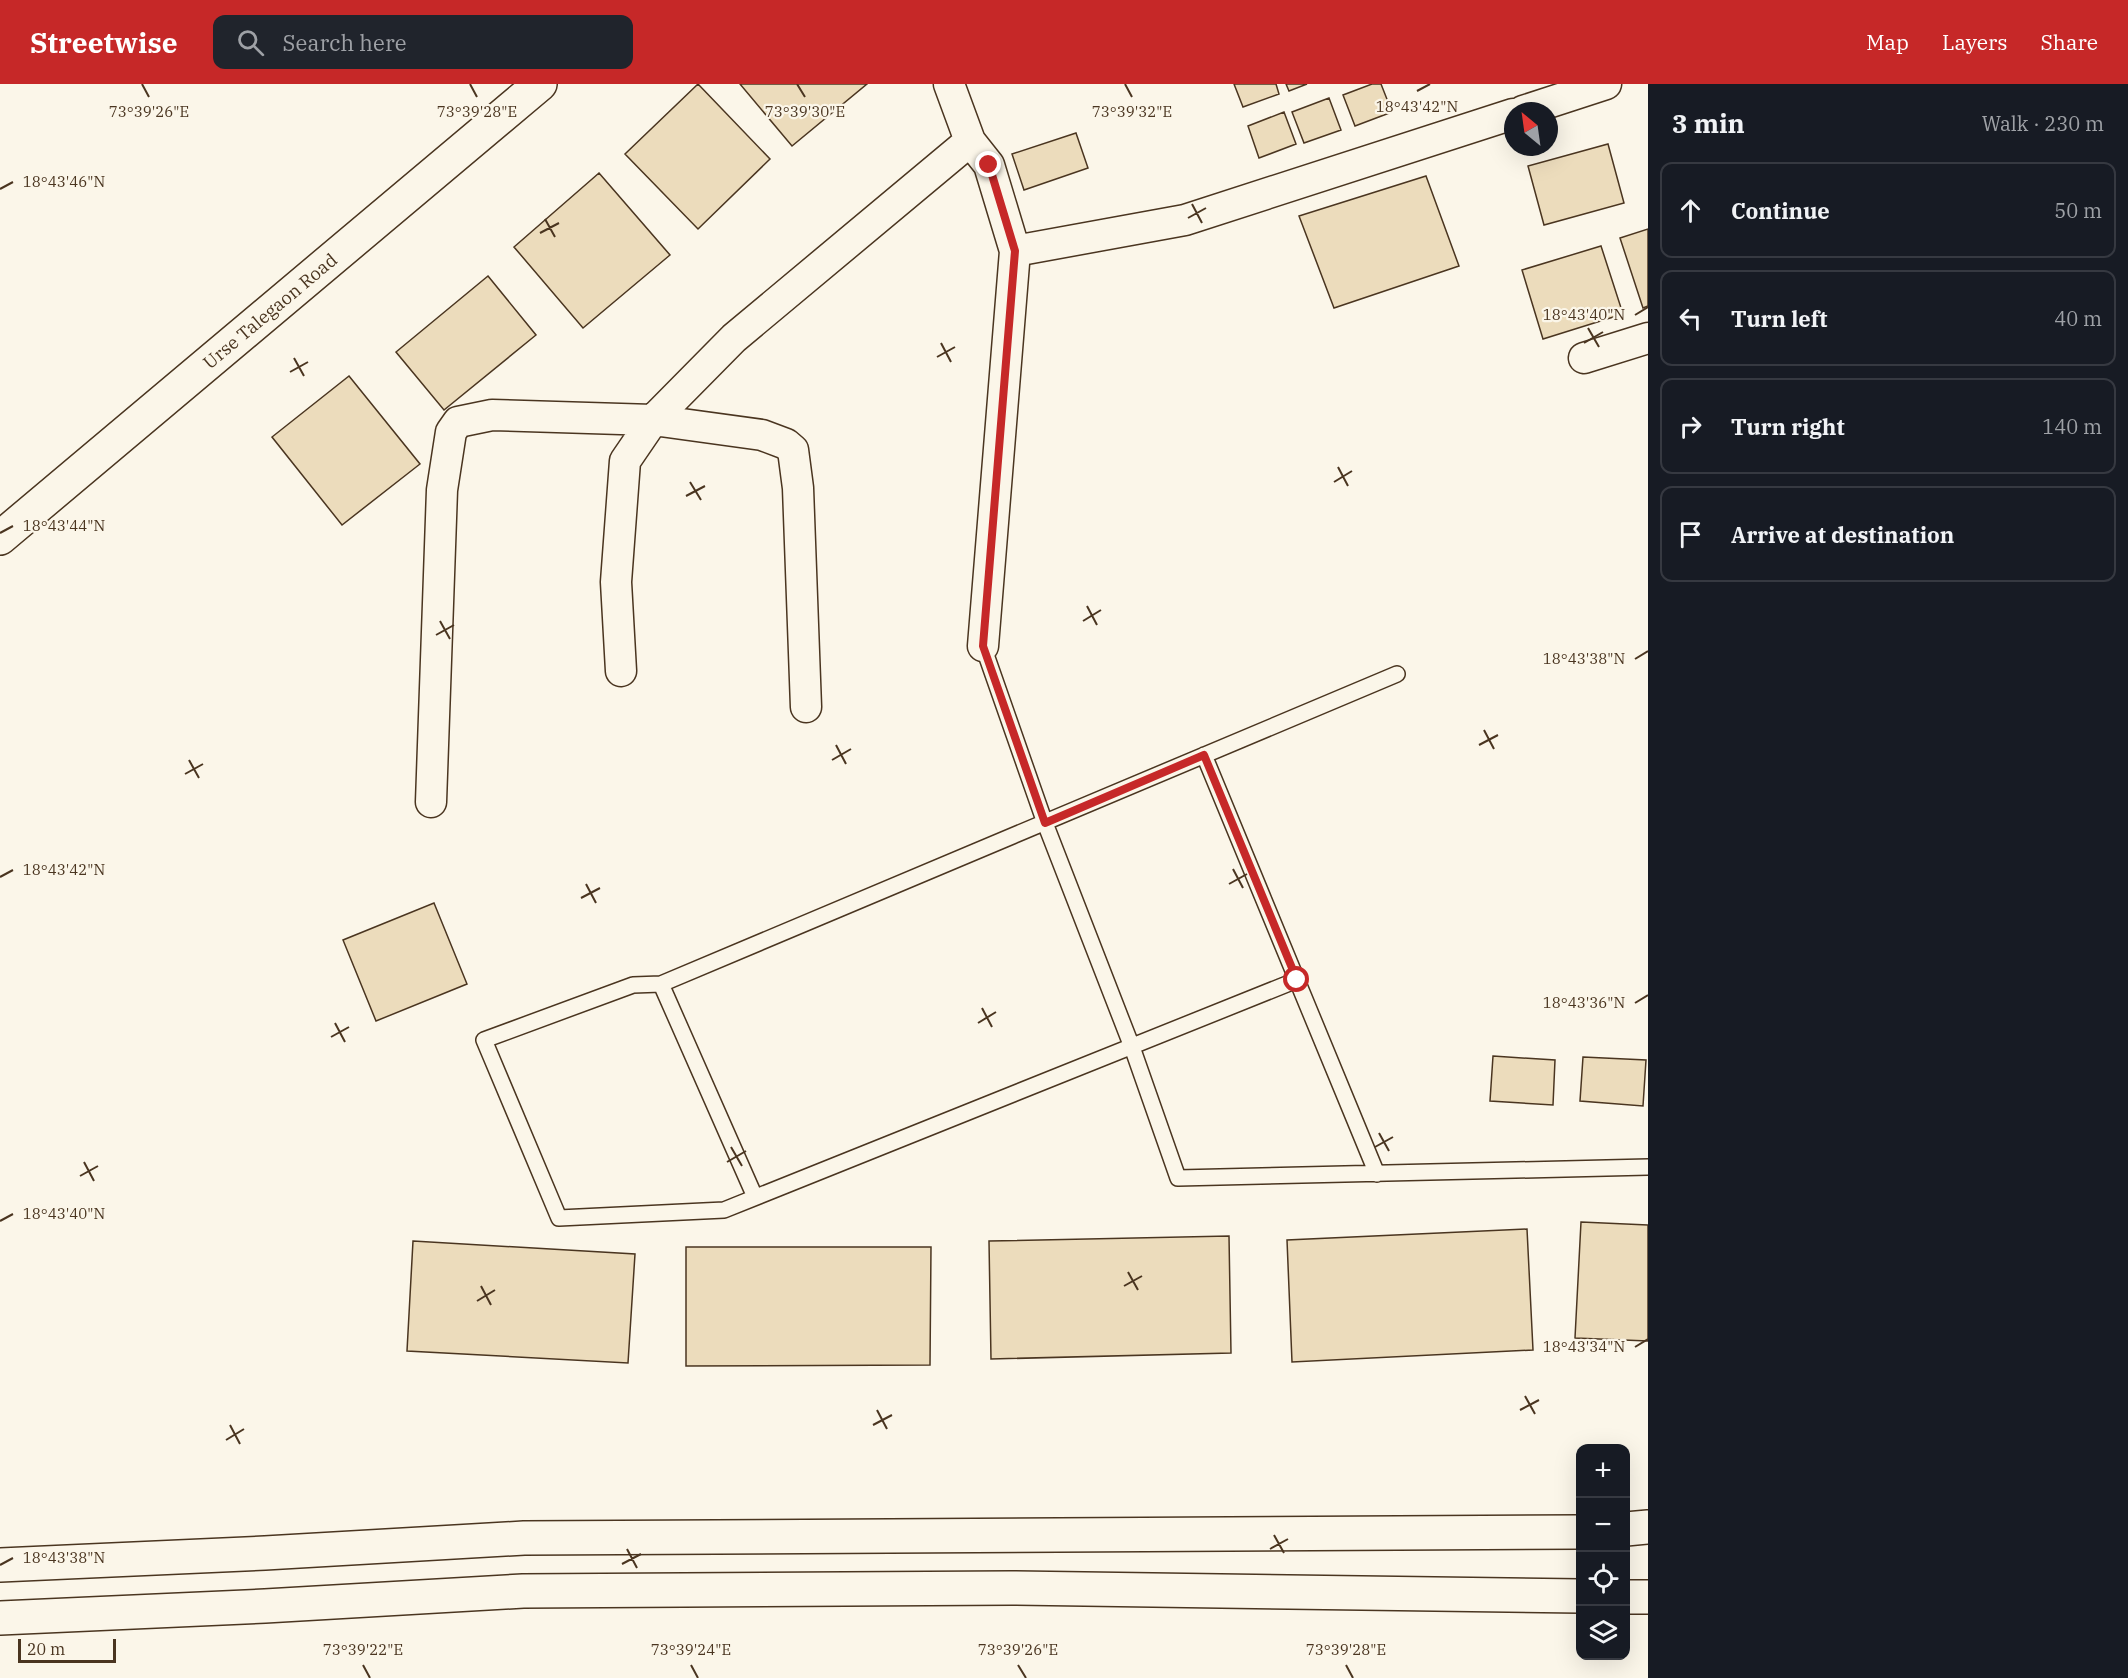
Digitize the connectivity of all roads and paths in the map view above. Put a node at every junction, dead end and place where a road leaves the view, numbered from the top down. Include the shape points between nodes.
1 (540, 84) edge
2 (949, 84) edge
3 (1606, 84) edge
4 (1551, 102) edge
5 (1504, 117) edge
6 (970, 141) junction
7 (1015, 251) junction
8 (1648, 338) edge
9 (1584, 358) dead end
10 (653, 420) junction
11 (0, 538) edge
12 (983, 646) joint
13 (621, 671) dead end
14 (1397, 674) dead end
15 (806, 707) dead end
16 (1204, 755) junction
17 (431, 802) dead end
18 (1045, 823) junction
19 (1297, 980) junction
20 (661, 984) junction
21 (1132, 1047) junction
22 (1648, 1167) edge
23 (1377, 1174) junction
24 (755, 1197) junction
25 (1648, 1527) edge
26 (1630, 1529) edge
27 (1576, 1532) edge
28 (0, 1565) edge
29 (1576, 1596) edge
30 (1630, 1597) edge
31 (1648, 1597) edge
32 (0, 1618) edge

1 - 11 highway, Urse Talegaon Road
2 - 6 street
3 - 4 street
5 - 7 street via 1185,220
6 - 7 street via 989,165
6 - 10 street via 734,338
7 - 12 street
8 - 9 street
10 - 13 street via 625,461 616,582
10 - 15 street via 762,435 793,450 798,488
10 - 17 street via 492,416 458,422 451,432 442,490
12 - 18 lane
14 - 16 lane
16 - 18 lane
16 - 19 lane
18 - 20 lane
18 - 21 lane
19 - 21 lane
19 - 23 lane
20 - 24 lane
20 - 24 lane via 633,985 484,1040 559,1218 724,1210
21 - 23 lane via 1178,1178
21 - 24 lane
22 - 23 lane
25 - 26 highway
27 - 28 highway via 524,1538
29 - 32 highway via 1011,1588 523,1591
30 - 31 highway

